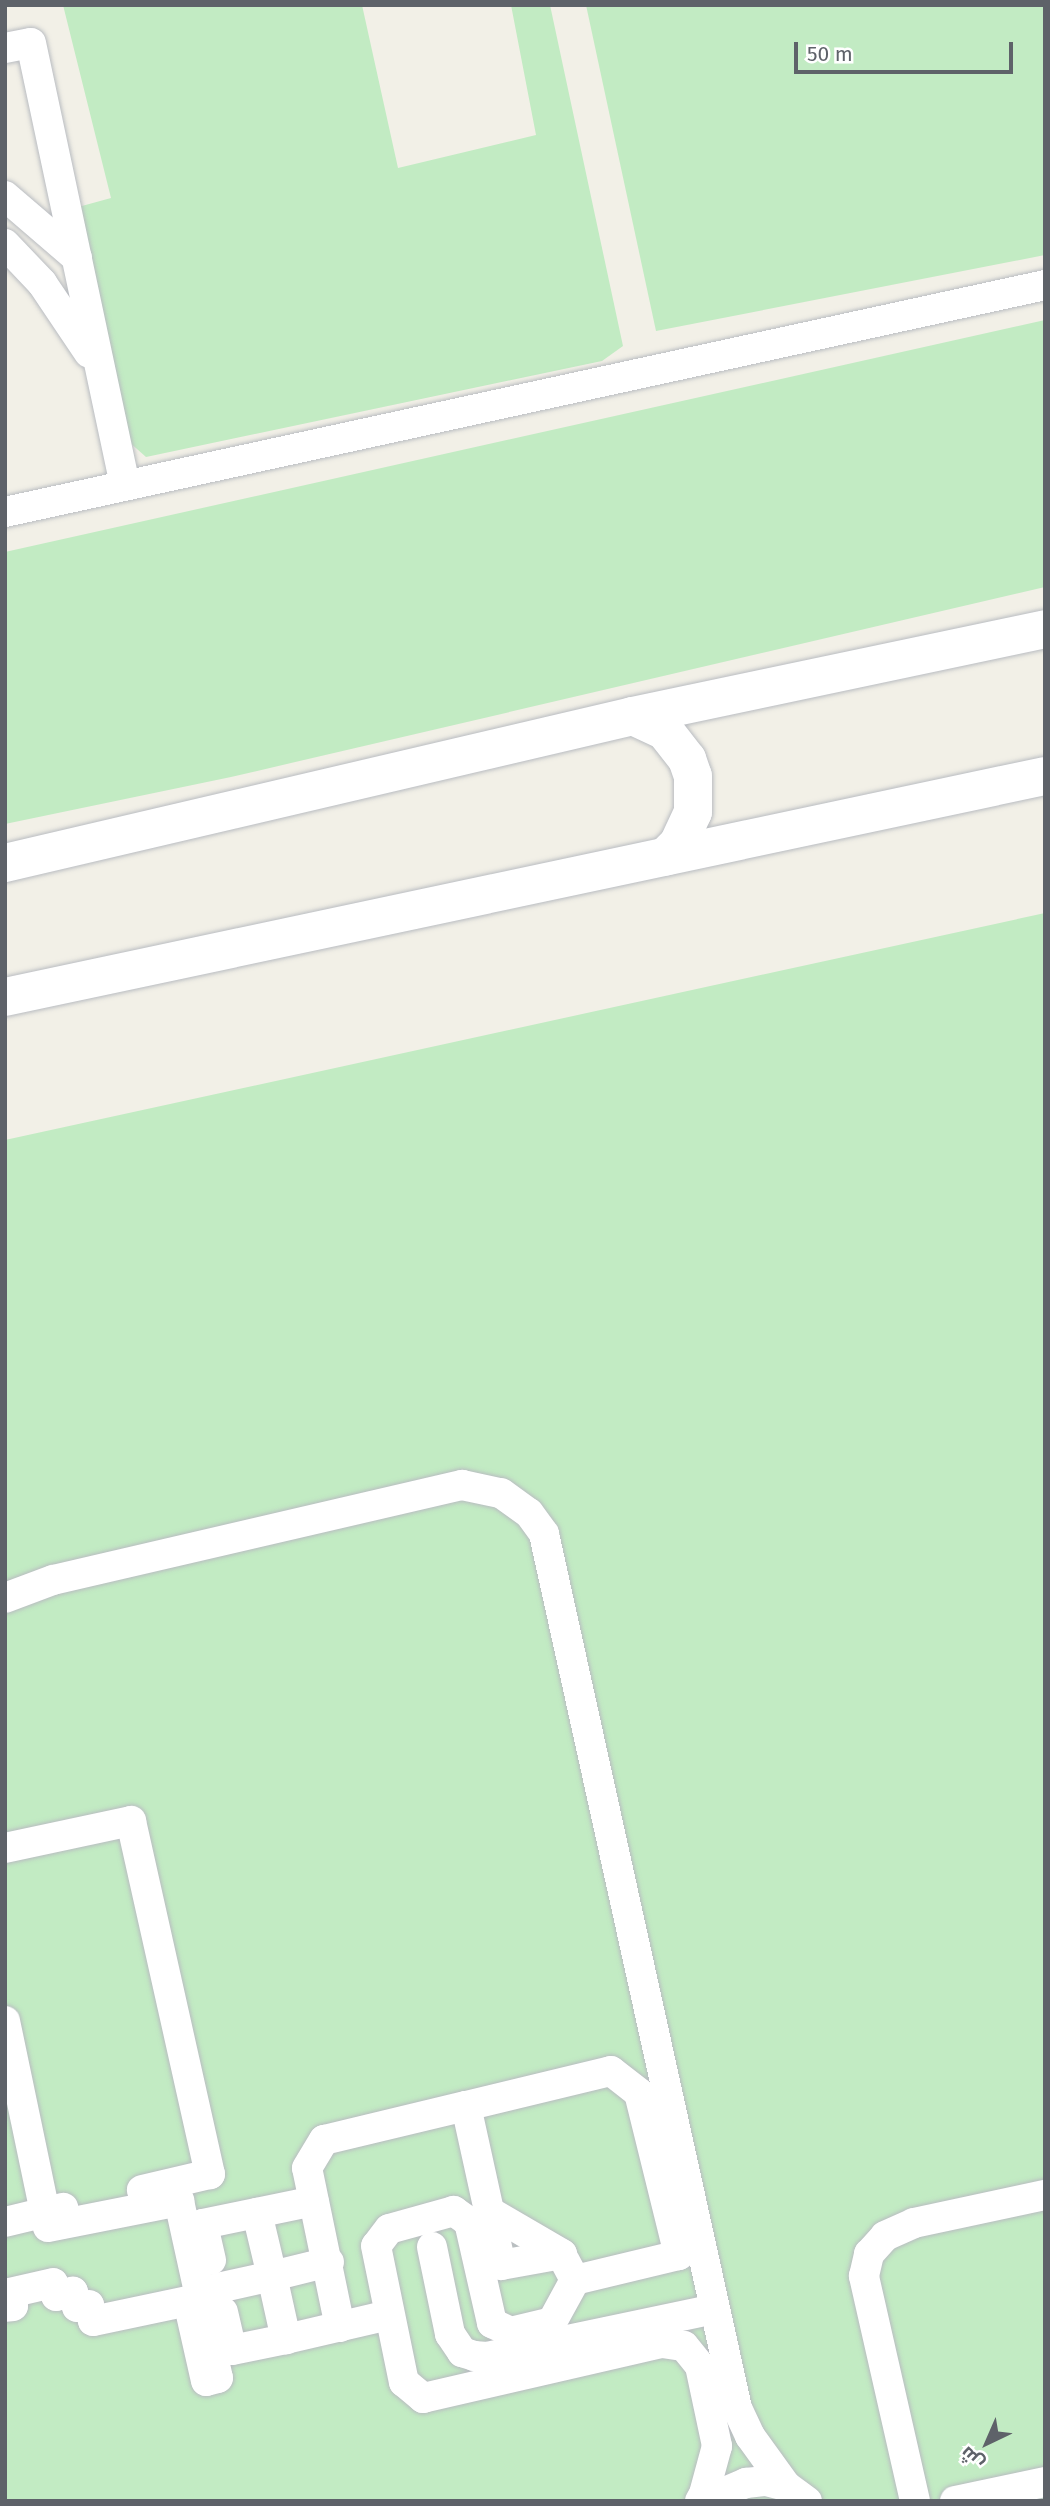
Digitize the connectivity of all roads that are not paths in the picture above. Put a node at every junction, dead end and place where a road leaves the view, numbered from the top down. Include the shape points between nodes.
1 (18, 46) edge
2 (5, 196) edge
3 (5, 244) edge
4 (77, 258) junction
5 (1045, 285) edge
6 (100, 371) junction
7 (124, 485) junction
8 (5, 512) edge
9 (1045, 629) edge
10 (633, 716) junction
11 (1045, 776) edge
12 (665, 857) junction
13 (5, 863) edge
14 (5, 997) edge
15 (53, 1580) junction
16 (5, 1584) edge
17 (5, 1598) edge
18 (5, 1848) edge
19 (5, 2021) edge
20 (466, 2106) junction
21 (1045, 2195) edge
22 (314, 2201) junction
23 (45, 2212) junction
24 (489, 2212) junction
25 (257, 2213) junction
26 (5, 2222) edge
27 (432, 2247) dead end
28 (329, 2262) junction
29 (568, 2267) junction
30 (272, 2276) junction
31 (218, 2288) junction
32 (5, 2307) edge
33 (714, 2309) junction
34 (388, 2315) junction
35 (340, 2327) junction
36 (286, 2339) junction
37 (737, 2408) junction
38 (1045, 2482) edge
39 (803, 2496) edge
40 (700, 2501) edge
41 (715, 2501) edge
42 (915, 2501) edge
43 (955, 2501) edge

1 - 4 street
2 - 4 street
3 - 6 street via 42,283
4 - 6 street
5 - 7 street
6 - 7 street
7 - 8 street
9 - 10 street
10 - 12 street via 665,731 693,776 690,820
10 - 13 street
11 - 12 street
12 - 14 street
15 - 16 street
15 - 17 street
15 - 33 street via 462,1485 501,1493 528,1513 544,1534
18 - 23 street via 131,1821 210,2174
19 - 23 street
20 - 22 street via 324,2140 307,2168
20 - 24 street
20 - 29 street via 611,2071 639,2093 679,2255
21 - 42 street via 914,2223 885,2236 870,2254 864,2276
22 - 25 street
22 - 28 street
23 - 26 street
23 - 32 street via 48,2227 179,2201 218,2378 206,2381 188,2301 93,2321 89,2305 77,2307 73,2292 56,2296 53,2283 10,2293 13,2306
24 - 29 street
24 - 29 street via 501,2265
25 - 30 street
25 - 31 street via 203,2224
27 - 33 street via 450,2334 463,2352 474,2356
28 - 30 street
28 - 35 street
29 - 34 street via 552,2322 511,2332 492,2323 469,2222 454,2211 389,2229 376,2246
30 - 31 street
30 - 36 street
31 - 36 street via 232,2350
33 - 37 street
34 - 35 street
34 - 40 street via 404,2382 423,2398 662,2343 684,2346 700,2366 717,2446
35 - 36 street
37 - 39 street via 750,2436
37 - 41 street via 736,2442
38 - 43 street
39 - 41 street via 766,2481 746,2483

